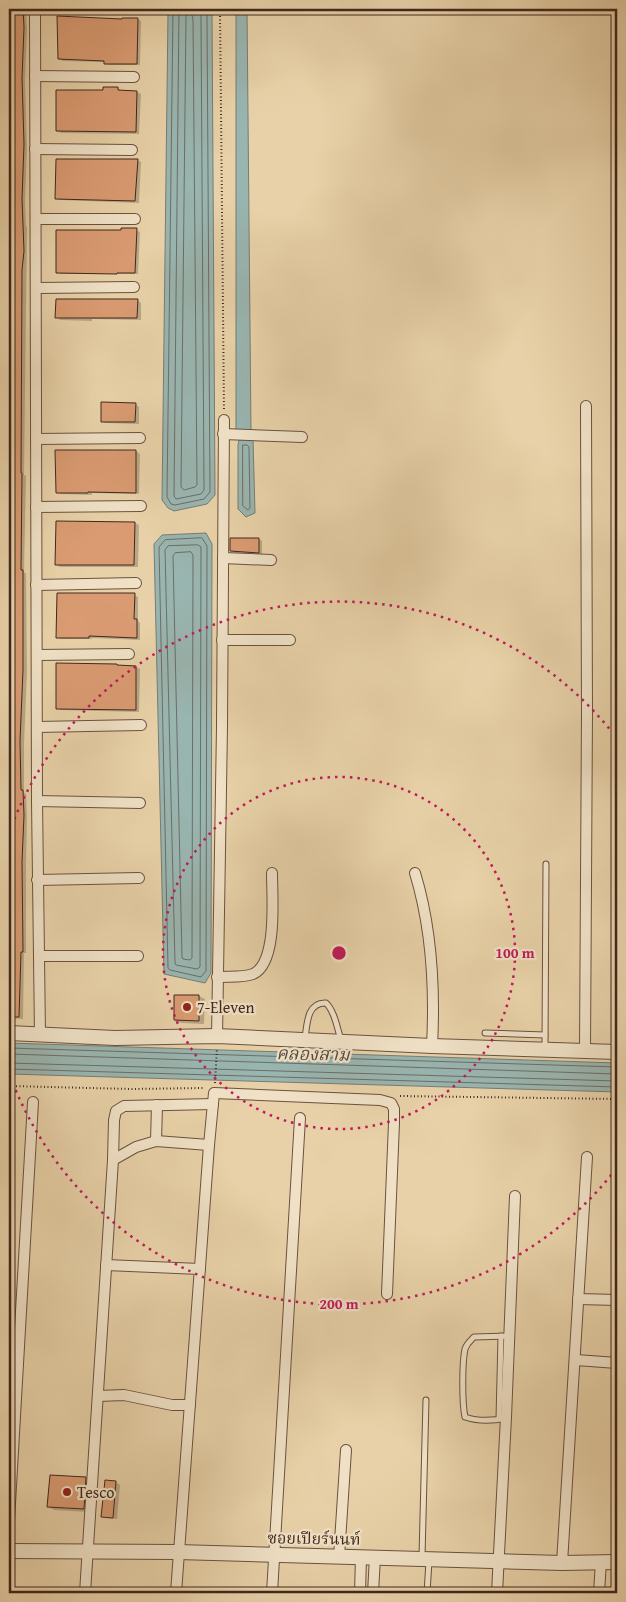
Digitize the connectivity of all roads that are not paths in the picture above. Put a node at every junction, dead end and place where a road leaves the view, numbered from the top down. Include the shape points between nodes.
1 (35, 9) edge
2 (35, 76) junction
3 (134, 77) dead end
4 (35, 149) junction
5 (132, 150) dead end
6 (36, 219) junction
7 (135, 219) dead end
8 (134, 287) dead end
9 (36, 288) junction
10 (586, 406) dead end
11 (224, 420) road end
12 (224, 434) junction
13 (140, 438) dead end
14 (302, 438) dead end
15 (36, 439) junction
16 (141, 506) dead end
17 (36, 507) junction
18 (223, 558) junction
19 (271, 560) dead end
20 (136, 583) dead end
21 (36, 585) junction
22 (222, 640) junction
23 (290, 640) dead end
24 (129, 654) dead end
25 (37, 655) junction
26 (141, 724) dead end
27 (37, 727) junction
28 (37, 801) junction
29 (140, 803) dead end
30 (546, 864) dead end
31 (272, 873) dead end
32 (415, 874) dead end
33 (139, 878) dead end
34 (37, 880) junction
35 (39, 956) junction
36 (138, 956) dead end
37 (218, 977) junction
38 (9, 1033) edge
39 (486, 1033) dead end
40 (545, 1034) junction
41 (40, 1035) junction
42 (304, 1039) junction
43 (341, 1041) junction
44 (217, 1042) junction
45 (432, 1046) junction
46 (545, 1050) junction
47 (585, 1051) junction
48 (617, 1052) edge
49 (33, 1102) dead end
50 (213, 1104) junction
51 (157, 1105) junction
52 (300, 1118) dead end
53 (156, 1141) junction
54 (209, 1146) junction
55 (587, 1157) dead end
56 (113, 1160) junction
57 (515, 1196) dead end
58 (106, 1264) junction
59 (200, 1269) junction
60 (386, 1294) dead end
61 (578, 1299) junction
62 (617, 1300) edge
63 (505, 1336) junction
64 (576, 1360) junction
65 (617, 1363) edge
66 (98, 1396) junction
67 (426, 1400) dead end
68 (190, 1405) junction
69 (503, 1418) junction
70 (346, 1450) dead end
71 (9, 1521) edge
72 (88, 1550) junction
73 (9, 1551) edge
74 (178, 1552) junction
75 (274, 1555) junction
76 (339, 1556) junction
77 (368, 1557) junction
78 (425, 1560) junction
79 (499, 1560) junction
80 (601, 1562) junction
81 (617, 1562) edge
82 (562, 1564) junction
83 (85, 1593) edge
84 (176, 1593) edge
85 (272, 1593) edge
86 (360, 1593) edge
87 (373, 1593) edge
88 (427, 1593) edge
89 (497, 1593) edge
90 (599, 1593) edge

1 - 2 street
2 - 3 street
2 - 4 street
4 - 5 street
4 - 6 street
6 - 7 street
6 - 9 street
8 - 9 street
9 - 15 street
10 - 47 street
11 - 12 street
12 - 14 street
12 - 18 street
13 - 15 street
15 - 17 street
16 - 17 street
17 - 21 street
18 - 19 street
18 - 22 street
20 - 21 street
21 - 25 street
22 - 23 street
22 - 37 street
24 - 25 street
25 - 27 street
26 - 27 street
27 - 28 street
28 - 29 street
28 - 34 street
30 - 40 lane
31 - 37 street via 272,937 267,956 253,974
32 - 45 street via 429,946 434,1004
33 - 34 street
34 - 35 street
35 - 36 street
35 - 41 street
37 - 44 street
38 - 41 street
39 - 40 lane
40 - 46 lane
41 - 44 street
42 - 43 street
42 - 43 lane via 309,1014 319,1002 330,1007
42 - 44 street
43 - 45 street
45 - 46 street
46 - 47 street
47 - 48 street
49 - 71 street
50 - 51 street
50 - 54 street
50 - 60 street via 214,1093 391,1103 394,1123
51 - 53 street
51 - 56 street via 124,1106 116,1111
52 - 75 street
53 - 54 street
53 - 56 street
54 - 59 street
55 - 61 street
56 - 58 street
57 - 63 street
58 - 59 street
58 - 66 street
59 - 68 street
61 - 62 street
61 - 64 street
63 - 69 street
63 - 69 lane via 474,1337 468,1342 462,1406 465,1417 472,1420
64 - 65 street
64 - 82 street
66 - 68 street via 124,1395 172,1405
66 - 72 street
67 - 78 lane
68 - 74 street
69 - 79 street
70 - 76 street
72 - 73 street, ซอยเปียร์นนท์
72 - 74 street, ซอยเปียร์นนท์
72 - 83 street
74 - 75 street, ซอยเปียร์นนท์
74 - 84 street
75 - 76 street, ซอยเปียร์นนท์
75 - 85 street
76 - 77 street, ซอยเปียร์นนท์
77 - 78 street, ซอยเปียร์นนท์
77 - 86 street
77 - 87 street
78 - 79 street, ซอยเปียร์นนท์
78 - 88 lane
79 - 82 street, ซอยเปียร์นนท์
79 - 89 street
80 - 81 street, ซอยเปียร์นนท์
80 - 82 street, ซอยเปียร์นนท์
80 - 90 street

